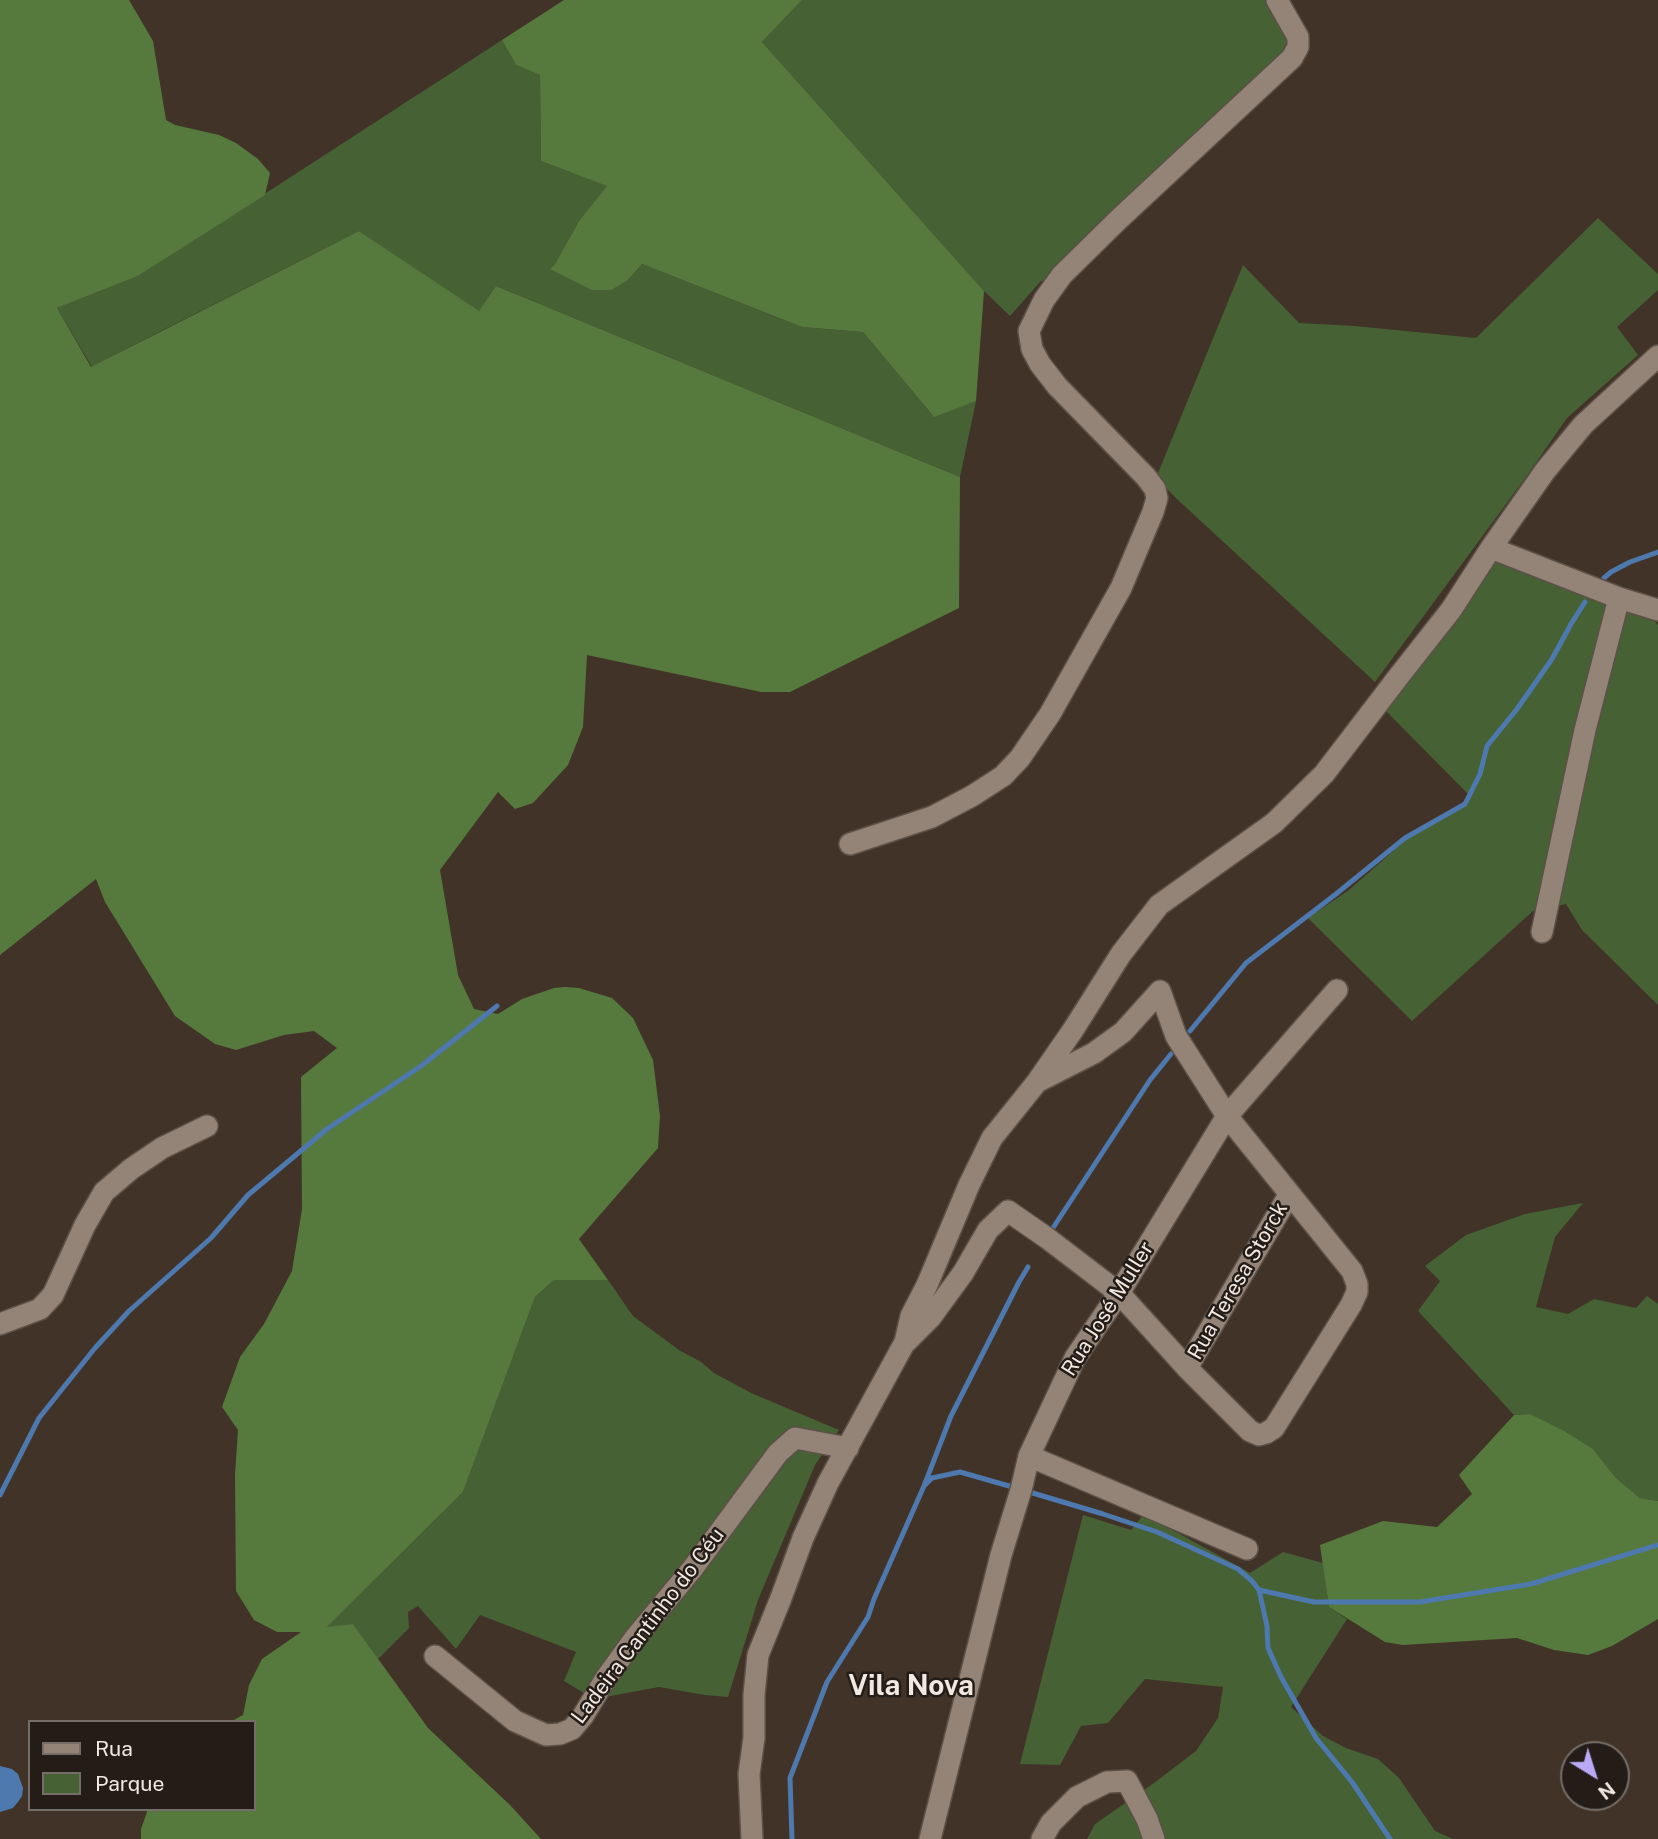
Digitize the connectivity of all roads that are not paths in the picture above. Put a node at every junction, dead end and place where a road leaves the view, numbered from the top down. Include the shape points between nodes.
1 (1277, 0) edge
2 (1655, 366) edge
3 (1491, 548) junction
4 (1619, 598) junction
5 (1658, 610) edge
6 (850, 844) dead end
7 (1542, 932) dead end
8 (1337, 990) dead end
9 (1037, 1082) junction
10 (1227, 1116) junction
11 (207, 1126) dead end
12 (1289, 1195) junction
13 (1119, 1293) junction
14 (0, 1324) edge
15 (905, 1342) junction
16 (1187, 1368) junction
17 (848, 1448) junction
18 (1029, 1456) junction
19 (1247, 1549) dead end
20 (435, 1656) dead end
21 (752, 1839) edge
22 (930, 1839) edge
23 (1042, 1839) edge
24 (1154, 1839) edge

1 - 6 street via 1298,37 1292,58 1062,275 1029,331 1032,349 1057,386 1155,489 1153,512 1121,589 1050,714 1003,776 932,817
2 - 3 street via 1583,425
3 - 4 street
3 - 9 street via 1451,610 1324,774 1274,823 1159,905
4 - 5 street
4 - 7 street
8 - 10 street, Rua José Muller
9 - 10 street via 1094,1053 1123,1032 1160,991 1176,1036
9 - 15 street via 992,1138 911,1316
10 - 12 street
10 - 13 street, Rua José Muller
11 - 14 street via 162,1148 104,1192 53,1295 40,1309
12 - 16 street, Rua Teresa Storck
12 - 16 street via 1352,1271 1357,1292 1351,1306 1274,1428 1266,1433 1250,1431
13 - 15 street via 1008,1211 988,1230 931,1317
13 - 16 street
13 - 18 street, Rua José Muller via 1074,1358
15 - 17 street
17 - 20 street, Ladeira Cantinho do Céu via 795,1438 778,1453 635,1638 572,1729 546,1735 515,1721
17 - 21 street via 803,1538 758,1655 749,1774
18 - 19 street
18 - 22 street, Rua José Muller
23 - 24 street via 1077,1797 1107,1782 1127,1781

